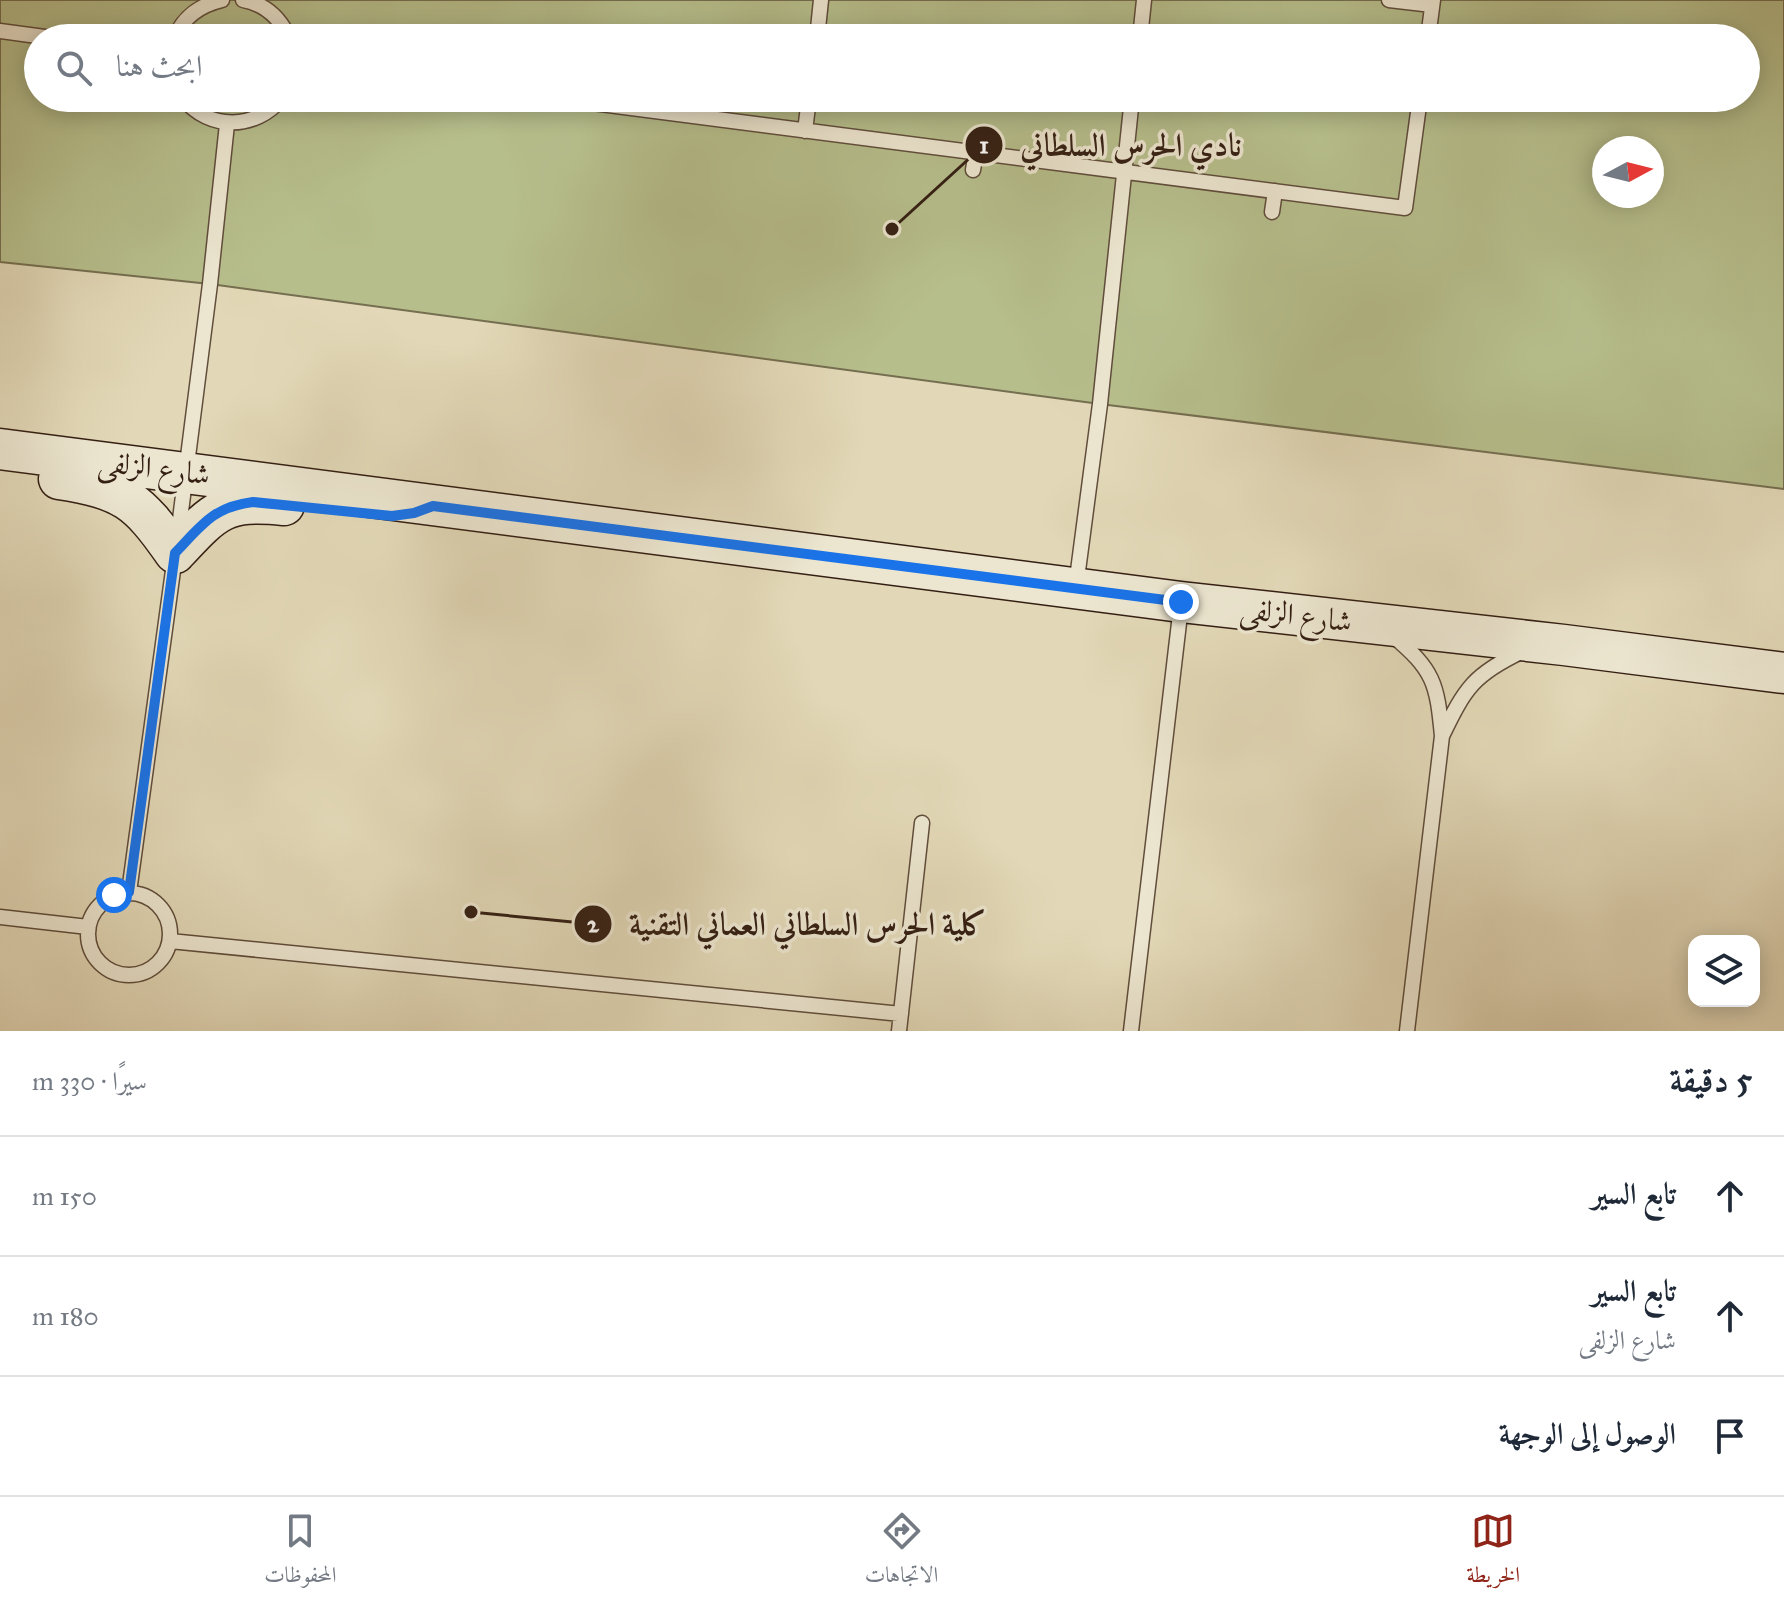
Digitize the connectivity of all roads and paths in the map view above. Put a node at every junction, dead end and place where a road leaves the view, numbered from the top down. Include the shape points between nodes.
1 (222, 0) edge
2 (243, 0) edge
3 (821, 0) edge
4 (1144, 0) edge
5 (1389, 0) edge
6 (1433, 2) edge
7 (184, 24) edge
8 (282, 24) edge
9 (818, 24) edge
10 (1141, 24) edge
11 (1430, 24) edge
12 (0, 31) edge
13 (24, 34) edge
14 (197, 112) edge
15 (267, 112) edge
16 (660, 112) edge
17 (807, 112) edge
18 (1130, 112) edge
19 (1418, 112) edge
20 (227, 124) junction
21 (805, 131) junction
22 (976, 152) junction
23 (973, 170) dead end
24 (1123, 171) junction
25 (1275, 191) junction
26 (1272, 212) dead end
27 (0, 449) edge
28 (0, 470) edge
29 (186, 471) junction
30 (433, 506) junction
31 (175, 553) junction
32 (1076, 588) junction
33 (1181, 602) junction
34 (1379, 624) junction
35 (1542, 642) junction
36 (1784, 673) edge
37 (1442, 736) junction
38 (922, 823) dead end
39 (129, 892) junction
40 (0, 917) edge
41 (88, 927) junction
42 (170, 941) junction
43 (901, 1014) junction
44 (899, 1031) edge
45 (1131, 1031) edge
46 (1407, 1031) edge

1 - 7 lane via 207,4
2 - 8 lane via 267,9
3 - 9 lane
4 - 10 lane
5 - 6 lane
6 - 11 lane
12 - 13 lane
14 - 20 lane
15 - 20 lane
16 - 21 lane
17 - 21 lane
18 - 24 lane
19 - 25 lane via 1405,208
20 - 29 lane
21 - 22 lane
22 - 23 lane
22 - 24 lane
24 - 25 lane
24 - 32 lane
25 - 26 lane
27 - 29 street, شارع الزلفى
28 - 31 street via 99,486 124,496 151,518
29 - 30 street, شارع الزلفى
29 - 31 lane
30 - 31 street via 392,516 253,502 231,505 212,515
30 - 32 street, شارع الزلفى
31 - 39 lane
32 - 33 street, شارع الزلفى
33 - 34 street, شارع الزلفى
33 - 45 lane
34 - 35 street, شارع الزلفى
34 - 37 lane via 1429,671
35 - 36 street, شارع الزلفى
35 - 37 lane via 1494,664 1472,682
37 - 46 lane
38 - 43 lane
39 - 41 lane via 102,902
39 - 42 lane via 156,902 170,926
40 - 41 lane
41 - 42 lane via 99,964 122,975 148,972 159,964
42 - 43 lane
43 - 44 lane

